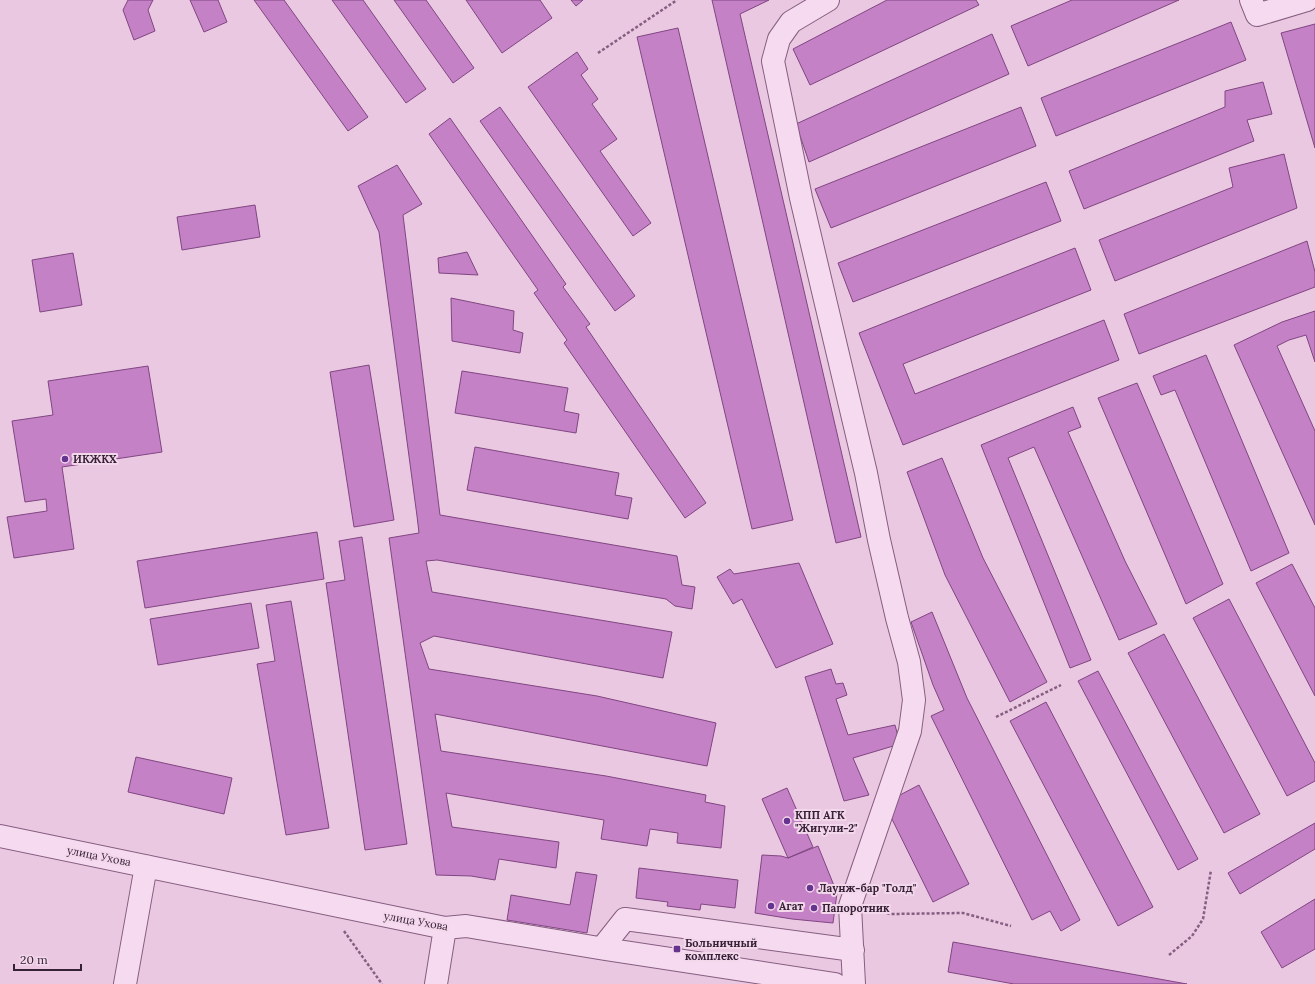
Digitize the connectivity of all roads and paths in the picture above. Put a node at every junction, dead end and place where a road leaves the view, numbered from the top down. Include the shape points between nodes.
1 (677, 0) edge
2 (828, 0) edge
3 (1251, 0) edge
4 (1307, 0) edge
5 (598, 53) dead end
6 (1060, 685) dead end
7 (996, 717) dead end
8 (0, 836) edge
9 (146, 866) junction
10 (1211, 870) dead end
11 (324, 903) junction
12 (850, 906) junction
13 (1010, 926) dead end
14 (445, 928) junction
15 (605, 949) junction
16 (853, 950) junction
17 (1169, 955) dead end
18 (125, 984) edge
19 (382, 984) edge
20 (436, 984) edge
21 (835, 984) edge
22 (854, 984) edge

1 - 5 path
2 - 12 street via 791,22 779,39 773,61 801,198 909,662 914,700 910,731
3 - 4 street via 1257,15
6 - 7 path
8 - 9 street, улица Ухова
9 - 11 street, улица Ухова
9 - 18 street
10 - 17 path via 1203,919 1192,936
11 - 14 street, улица Ухова
11 - 19 path
12 - 13 path via 891,914 963,913
12 - 16 street
14 - 15 street, улица Ухова via 466,926
14 - 20 street
15 - 16 street via 606,943 625,919
15 - 21 street, улица Ухова
16 - 22 street

